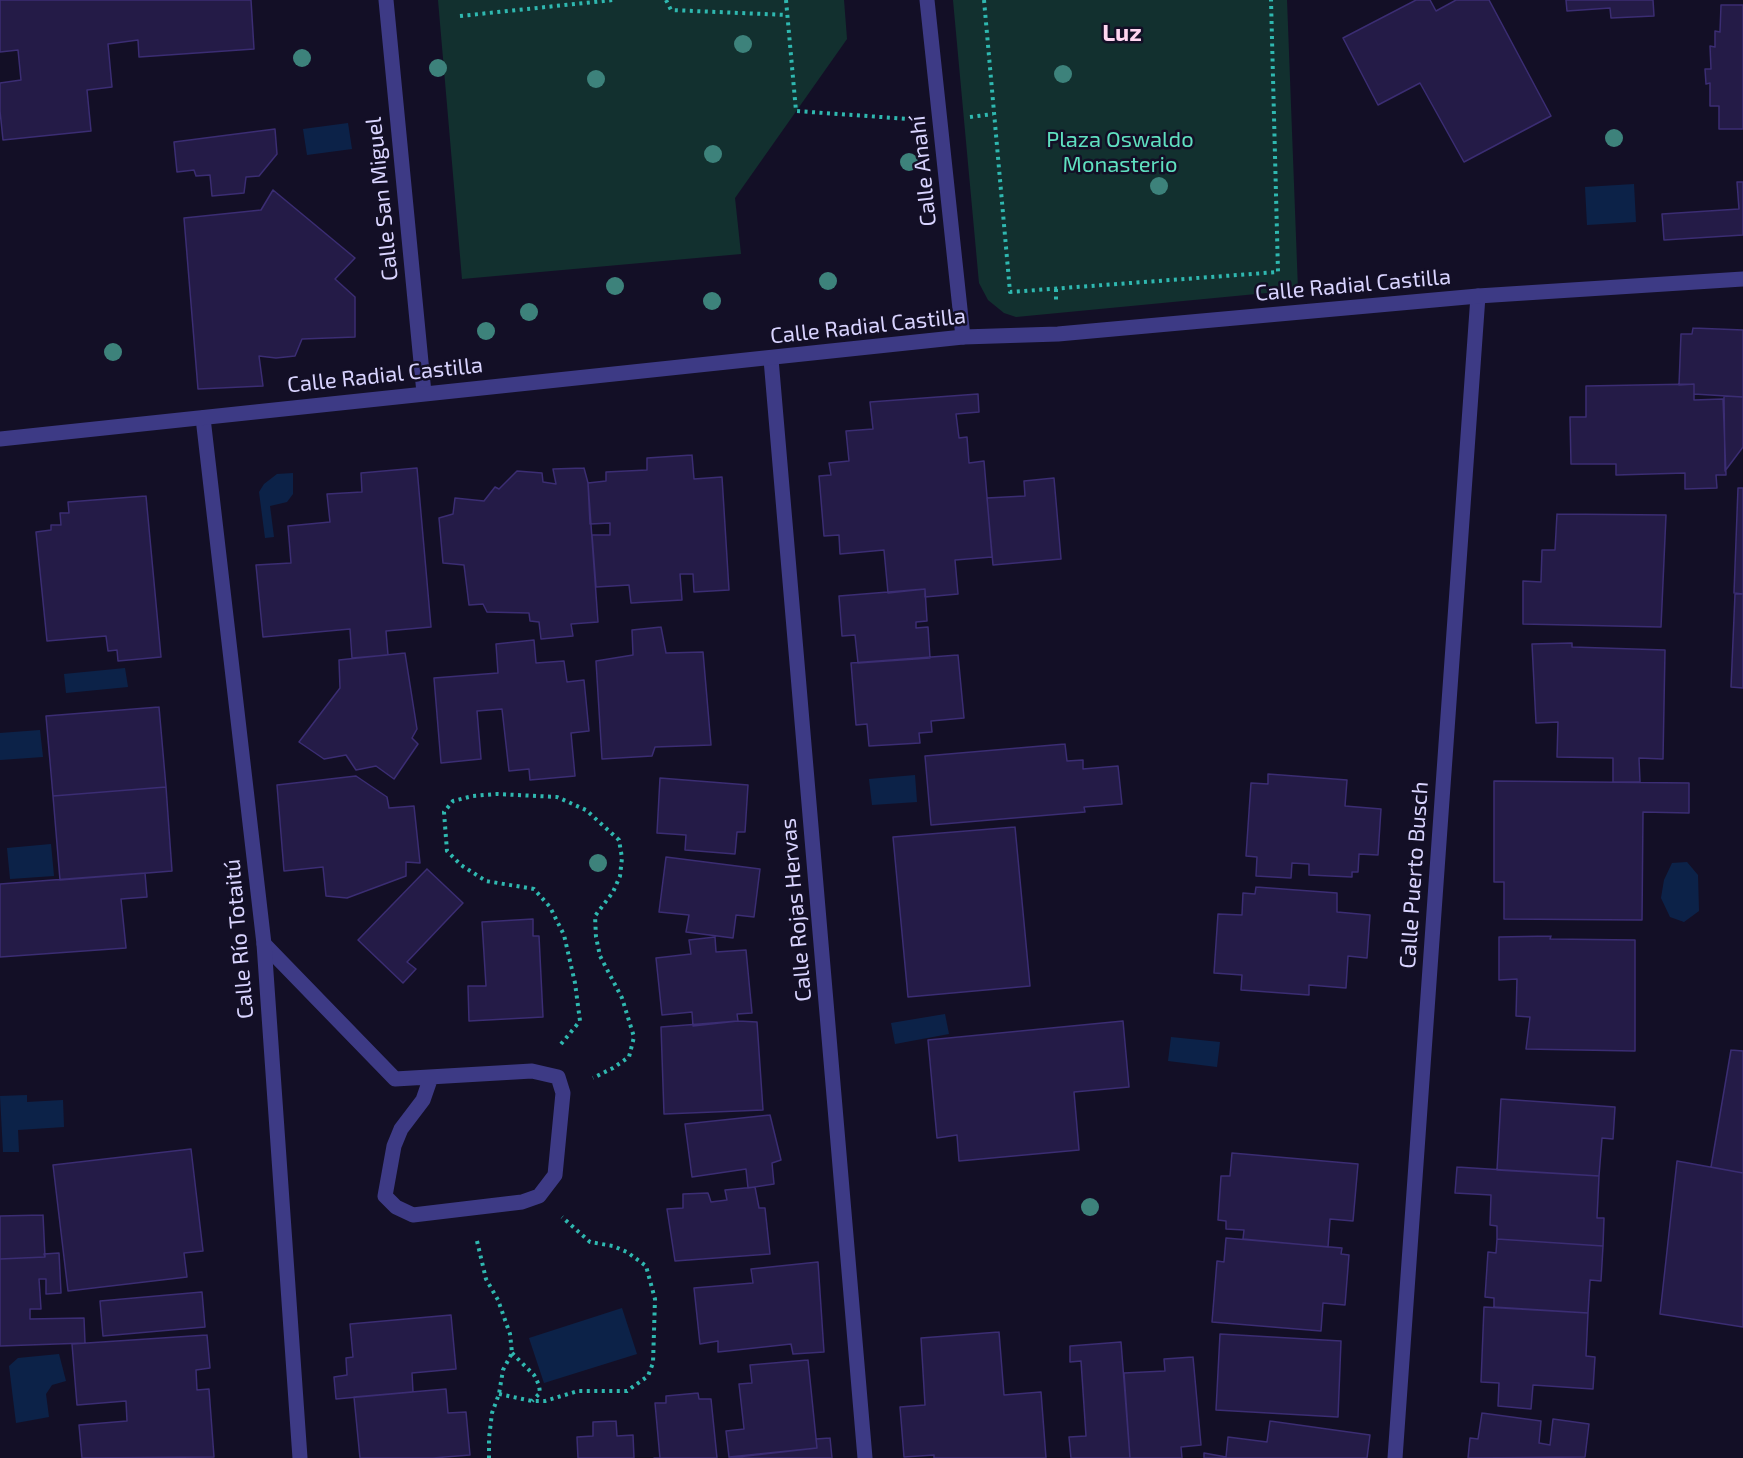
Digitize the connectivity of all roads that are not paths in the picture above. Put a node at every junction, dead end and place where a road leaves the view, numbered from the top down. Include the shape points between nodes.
1 (386, 0) edge
2 (927, 0) edge
3 (1743, 279) edge
4 (1478, 296) junction
5 (963, 337) junction
6 (771, 359) junction
7 (424, 393) junction
8 (203, 418) junction
9 (0, 439) edge
10 (264, 944) junction
11 (431, 1077) junction
12 (300, 1458) edge
13 (865, 1458) edge
14 (1395, 1458) edge

1 - 7 street, Calle San Miguel
2 - 5 street, Calle Anahí
3 - 4 street, Calle Radial Castilla
4 - 5 street, Calle Radial Castilla via 1058,334
4 - 14 street, Calle Puerto Busch
5 - 6 street, Calle Radial Castilla
6 - 7 street, Calle Radial Castilla
6 - 13 street, Calle Rojas Hervas
7 - 8 street, Calle Radial Castilla
8 - 9 street, Calle Radial Castilla
8 - 10 street, Calle Río Totaitú
10 - 11 street via 394,1078
10 - 12 street, Calle Río Totaitú
11 - 11 street via 537,1072 558,1077 563,1093 555,1175 539,1196 522,1202 414,1215 396,1207 385,1196 394,1146 401,1129 423,1100

